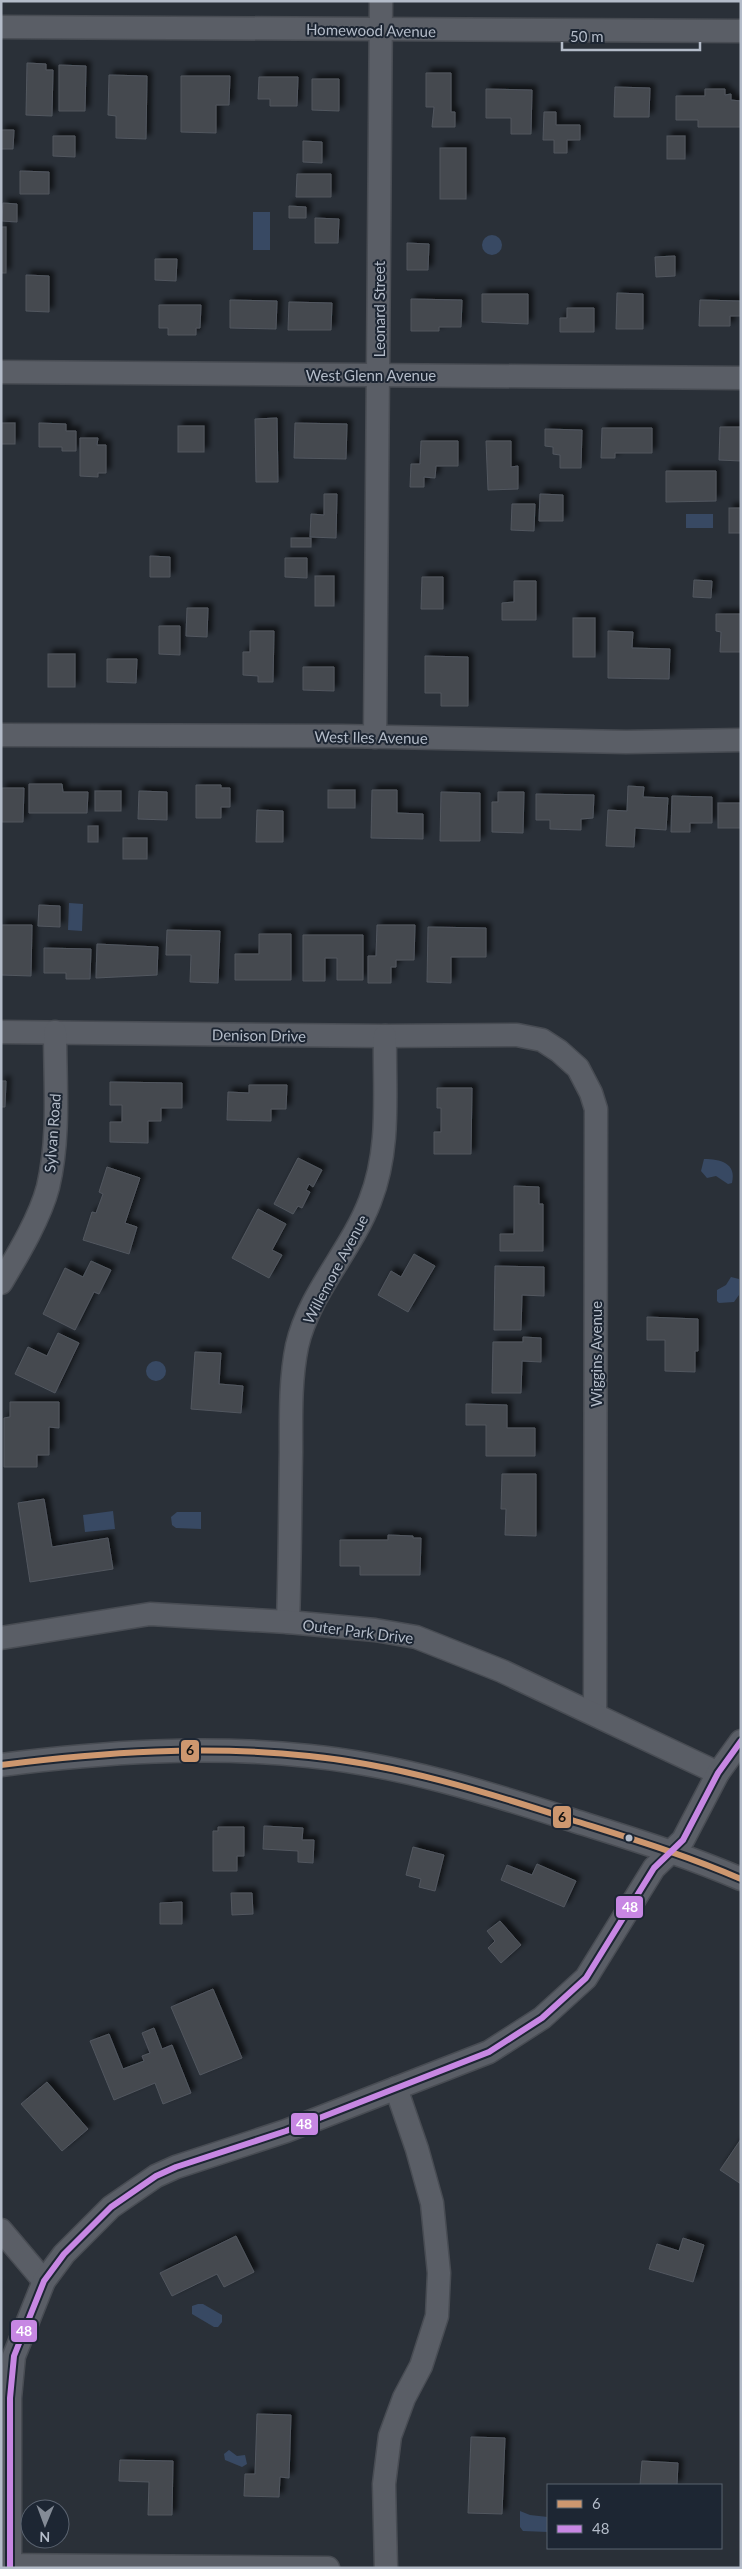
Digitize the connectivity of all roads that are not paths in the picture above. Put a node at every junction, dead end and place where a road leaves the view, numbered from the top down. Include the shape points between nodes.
1 (381, 1) edge
2 (1, 27) edge
3 (381, 30) junction
4 (741, 31) edge
5 (1, 372) edge
6 (378, 375) junction
7 (741, 378) edge
8 (1, 736) edge
9 (376, 737) junction
10 (741, 740) edge
11 (1, 1032) edge
12 (55, 1032) junction
13 (517, 1035) joint
14 (385, 1036) junction
15 (1, 1283) edge
16 (288, 1622) junction
17 (1, 1638) edge
18 (595, 1714) junction
19 (741, 1741) edge
20 (1, 1765) edge
21 (718, 1773) junction
22 (671, 1852) junction
23 (741, 1879) edge
24 (396, 2088) junction
25 (1, 2230) edge
26 (44, 2281) junction
27 (7, 2566) edge
28 (328, 2568) edge
29 (386, 2568) edge

1 - 3 street, Leonard Street
2 - 3 street, Homewood Avenue
3 - 4 street, Homewood Avenue
3 - 6 street, Leonard Street
5 - 6 street, West Glenn Avenue
6 - 7 street, West Glenn Avenue
6 - 9 street, Leonard Street
8 - 9 street, West Iles Avenue
9 - 10 street, West Iles Avenue via 636,742
11 - 12 street, Denison Drive
12 - 14 street, Denison Drive
12 - 15 street, Sylvan Road via 55,1127 47,1189 22,1248
13 - 14 street, Denison Drive
13 - 18 street, Wiggins Avenue via 542,1040 578,1068 596,1109
14 - 16 street, Willemore Avenue via 386,1126 379,1177 370,1203 310,1311 297,1345 291,1408
16 - 17 street, Outer Park Drive via 150,1614
16 - 18 street, Outer Park Drive via 416,1637 502,1671
18 - 21 street, Outer Park Drive
19 - 21 street
20 - 22 street via 148,1752 228,1751 310,1756 381,1767 490,1794
21 - 22 street via 683,1840
22 - 23 street
22 - 24 street via 654,1868 586,1978 542,2018 489,2052
24 - 26 street via 156,2176 111,2208 82,2234
24 - 29 street via 432,2203 439,2273 437,2316 421,2366 404,2398 390,2436 384,2484
25 - 26 street
26 - 27 street via 14,2356 10,2398
27 - 28 street

